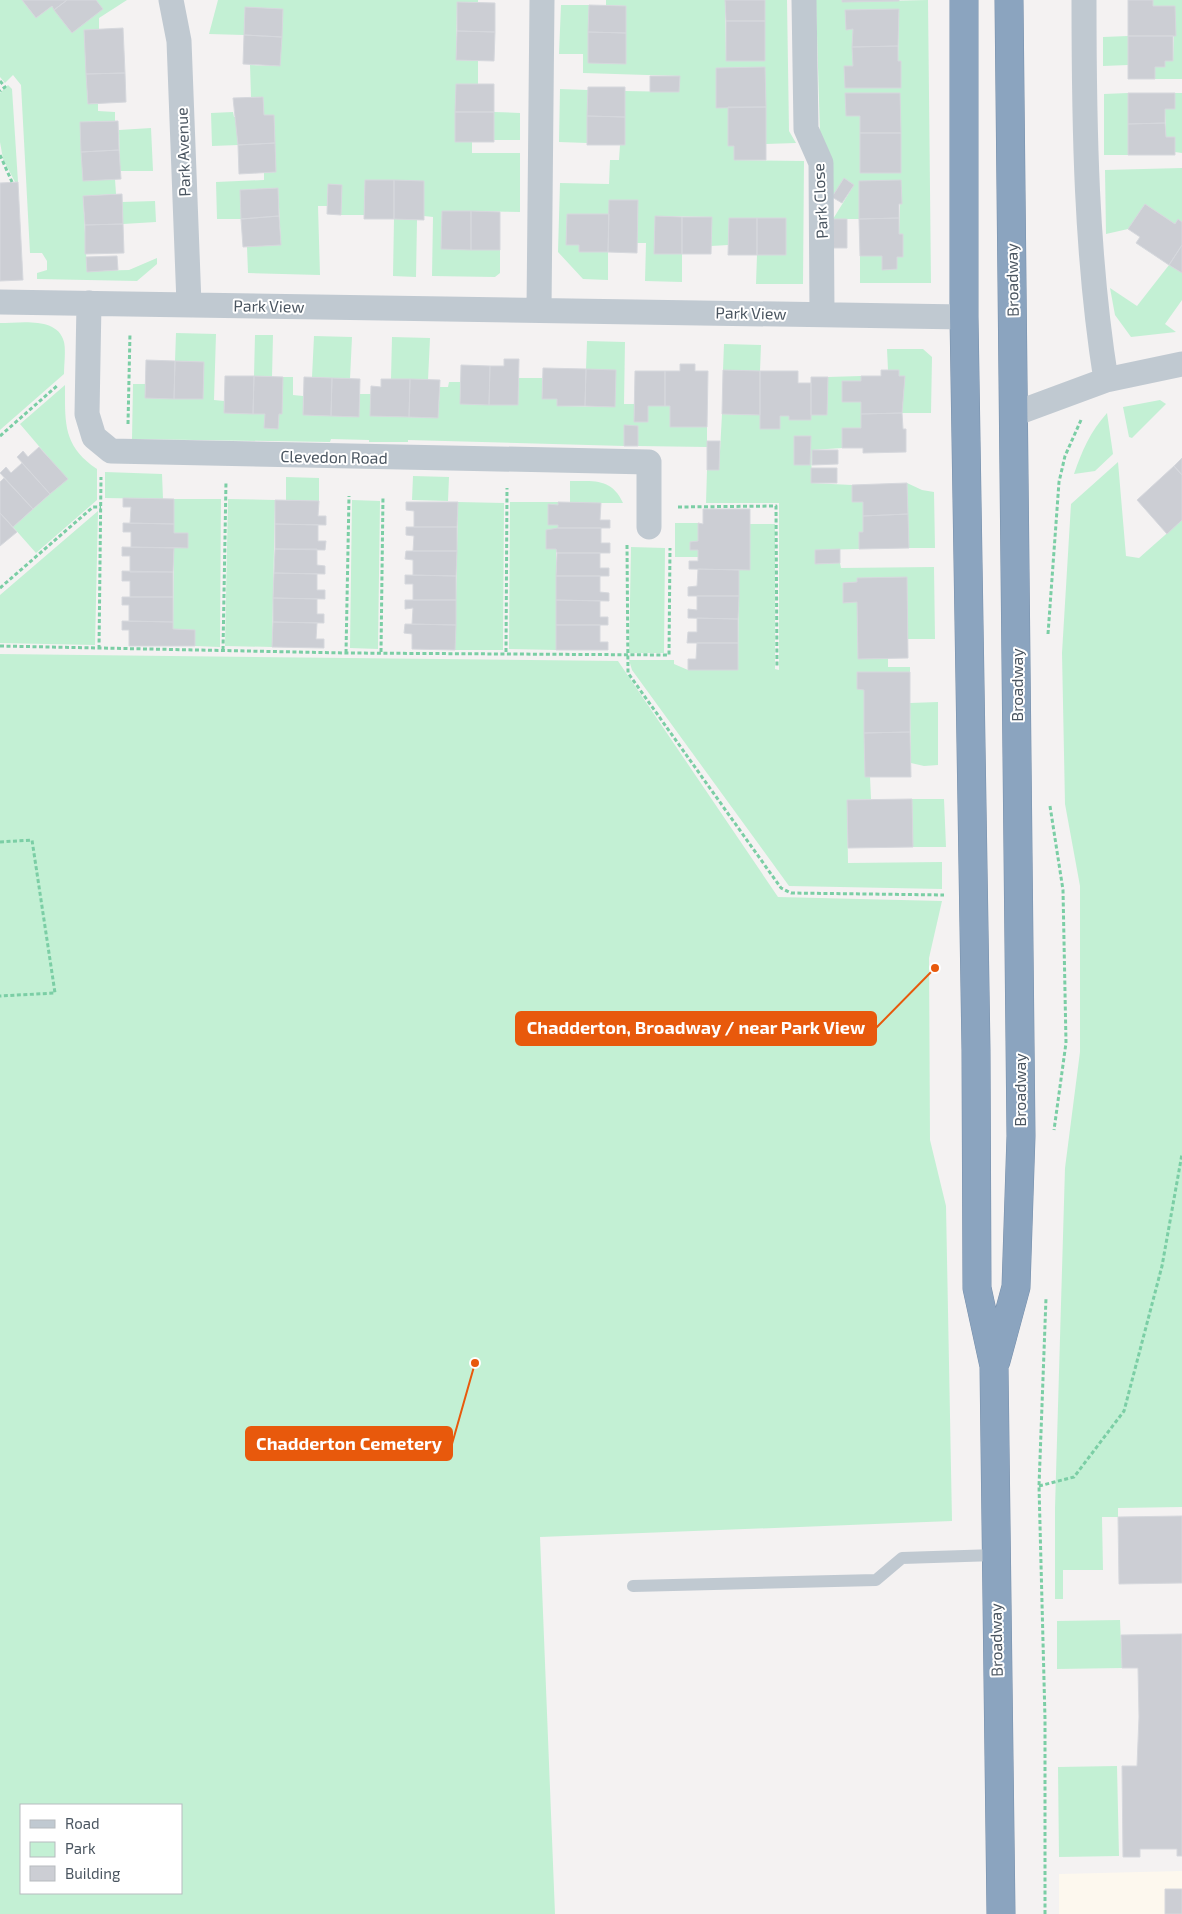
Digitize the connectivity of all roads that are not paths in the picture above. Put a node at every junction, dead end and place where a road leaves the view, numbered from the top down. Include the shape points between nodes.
1 (171, 0) edge
2 (542, 0) edge
3 (804, 0) edge
4 (964, 0) edge
5 (1009, 0) edge
6 (1084, 0) edge
7 (0, 302) edge
8 (89, 303) junction
9 (189, 304) junction
10 (538, 310) junction
11 (822, 314) junction
12 (964, 317) junction
13 (1182, 364) edge
14 (1106, 380) junction
15 (1014, 414) junction
16 (649, 527) dead end
17 (994, 1366) junction
18 (996, 1555) junction
19 (633, 1586) dead end
20 (1000, 1914) edge

1 - 9 street, Park Avenue via 179,41
2 - 10 street
3 - 11 street, Park Close via 806,129 821,162
4 - 12 highway, Broadway
5 - 15 highway, Broadway
6 - 14 street via 1085,116 1095,312
7 - 8 street, Park View
8 - 9 street, Park View
8 - 16 street, Clevedon Road via 87,414 94,437 103,446 119,452 649,462
9 - 10 street, Park View
10 - 11 street, Park View
11 - 12 street, Park View
12 - 17 highway, Broadway via 977,1288
13 - 14 street
14 - 15 street
15 - 17 highway, Broadway via 1021,1136 1016,1287
17 - 18 highway, Broadway
18 - 19 lane via 902,1558 876,1580
18 - 20 highway, Broadway

